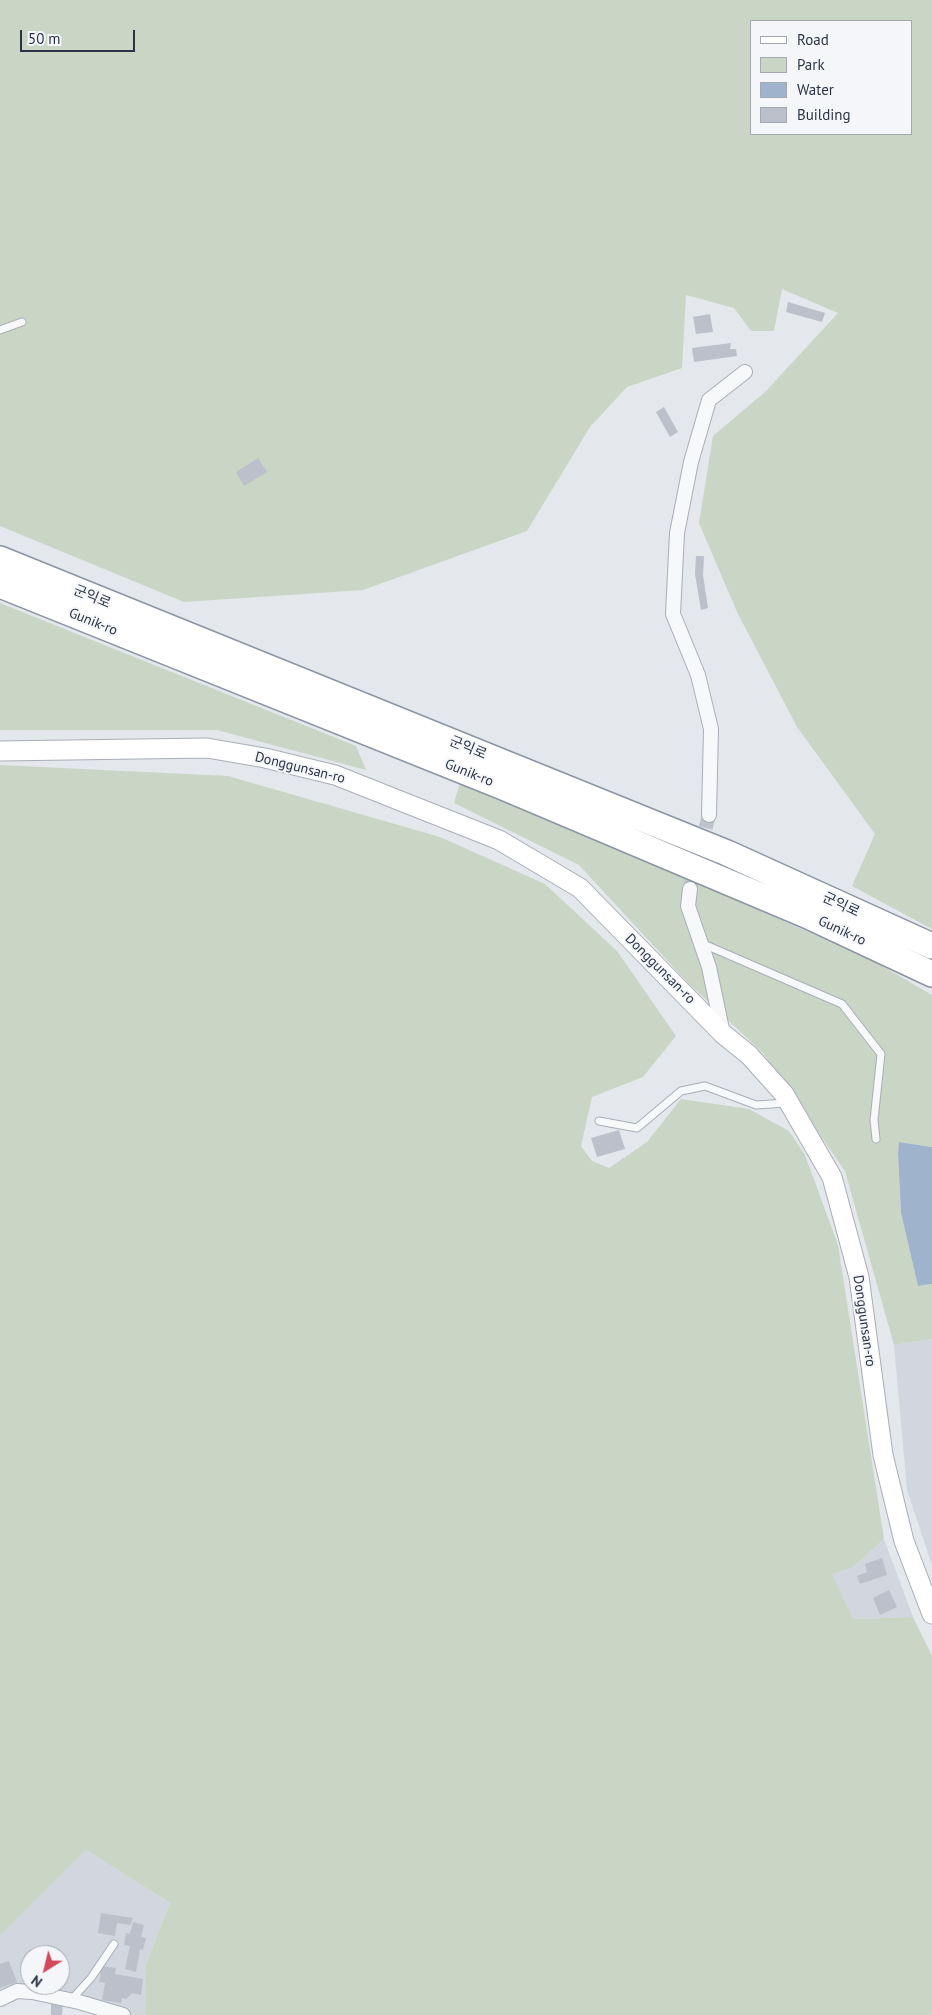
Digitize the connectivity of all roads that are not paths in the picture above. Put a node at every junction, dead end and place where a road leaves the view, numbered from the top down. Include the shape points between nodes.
1 (22, 322) dead end
2 (0, 330) edge
3 (745, 372) dead end
4 (0, 559) edge
5 (0, 585) edge
6 (0, 751) edge
7 (709, 815) tunnel mouth
8 (690, 890) tunnel mouth
9 (701, 943) junction
10 (932, 946) edge
11 (932, 974) edge
12 (723, 1034) junction
13 (789, 1102) junction
14 (599, 1121) dead end
15 (876, 1139) dead end
16 (932, 1614) edge
17 (114, 1944) dead end
18 (0, 1999) edge
19 (71, 2000) junction
20 (123, 2015) edge

1 - 2 lane
3 - 7 street via 709,400 691,462 677,533 673,614 698,675 711,729
4 - 10 highway, 군익로 via 727,853
5 - 11 highway, Gunik-ro via 503,787 806,915
6 - 12 street, Donggunsan-ro via 208,748 265,758 362,785 499,840 580,888
8 - 9 street via 688,906
9 - 12 street via 710,967
9 - 15 lane via 842,1004 881,1054 874,1120
12 - 13 street, Donggunsan-ro via 749,1055
13 - 14 lane via 756,1105 705,1086 681,1091 637,1128
13 - 16 street, Donggunsan-ro via 832,1177 859,1277 883,1455 904,1541
17 - 19 lane
18 - 19 street via 17,1991
19 - 20 street

